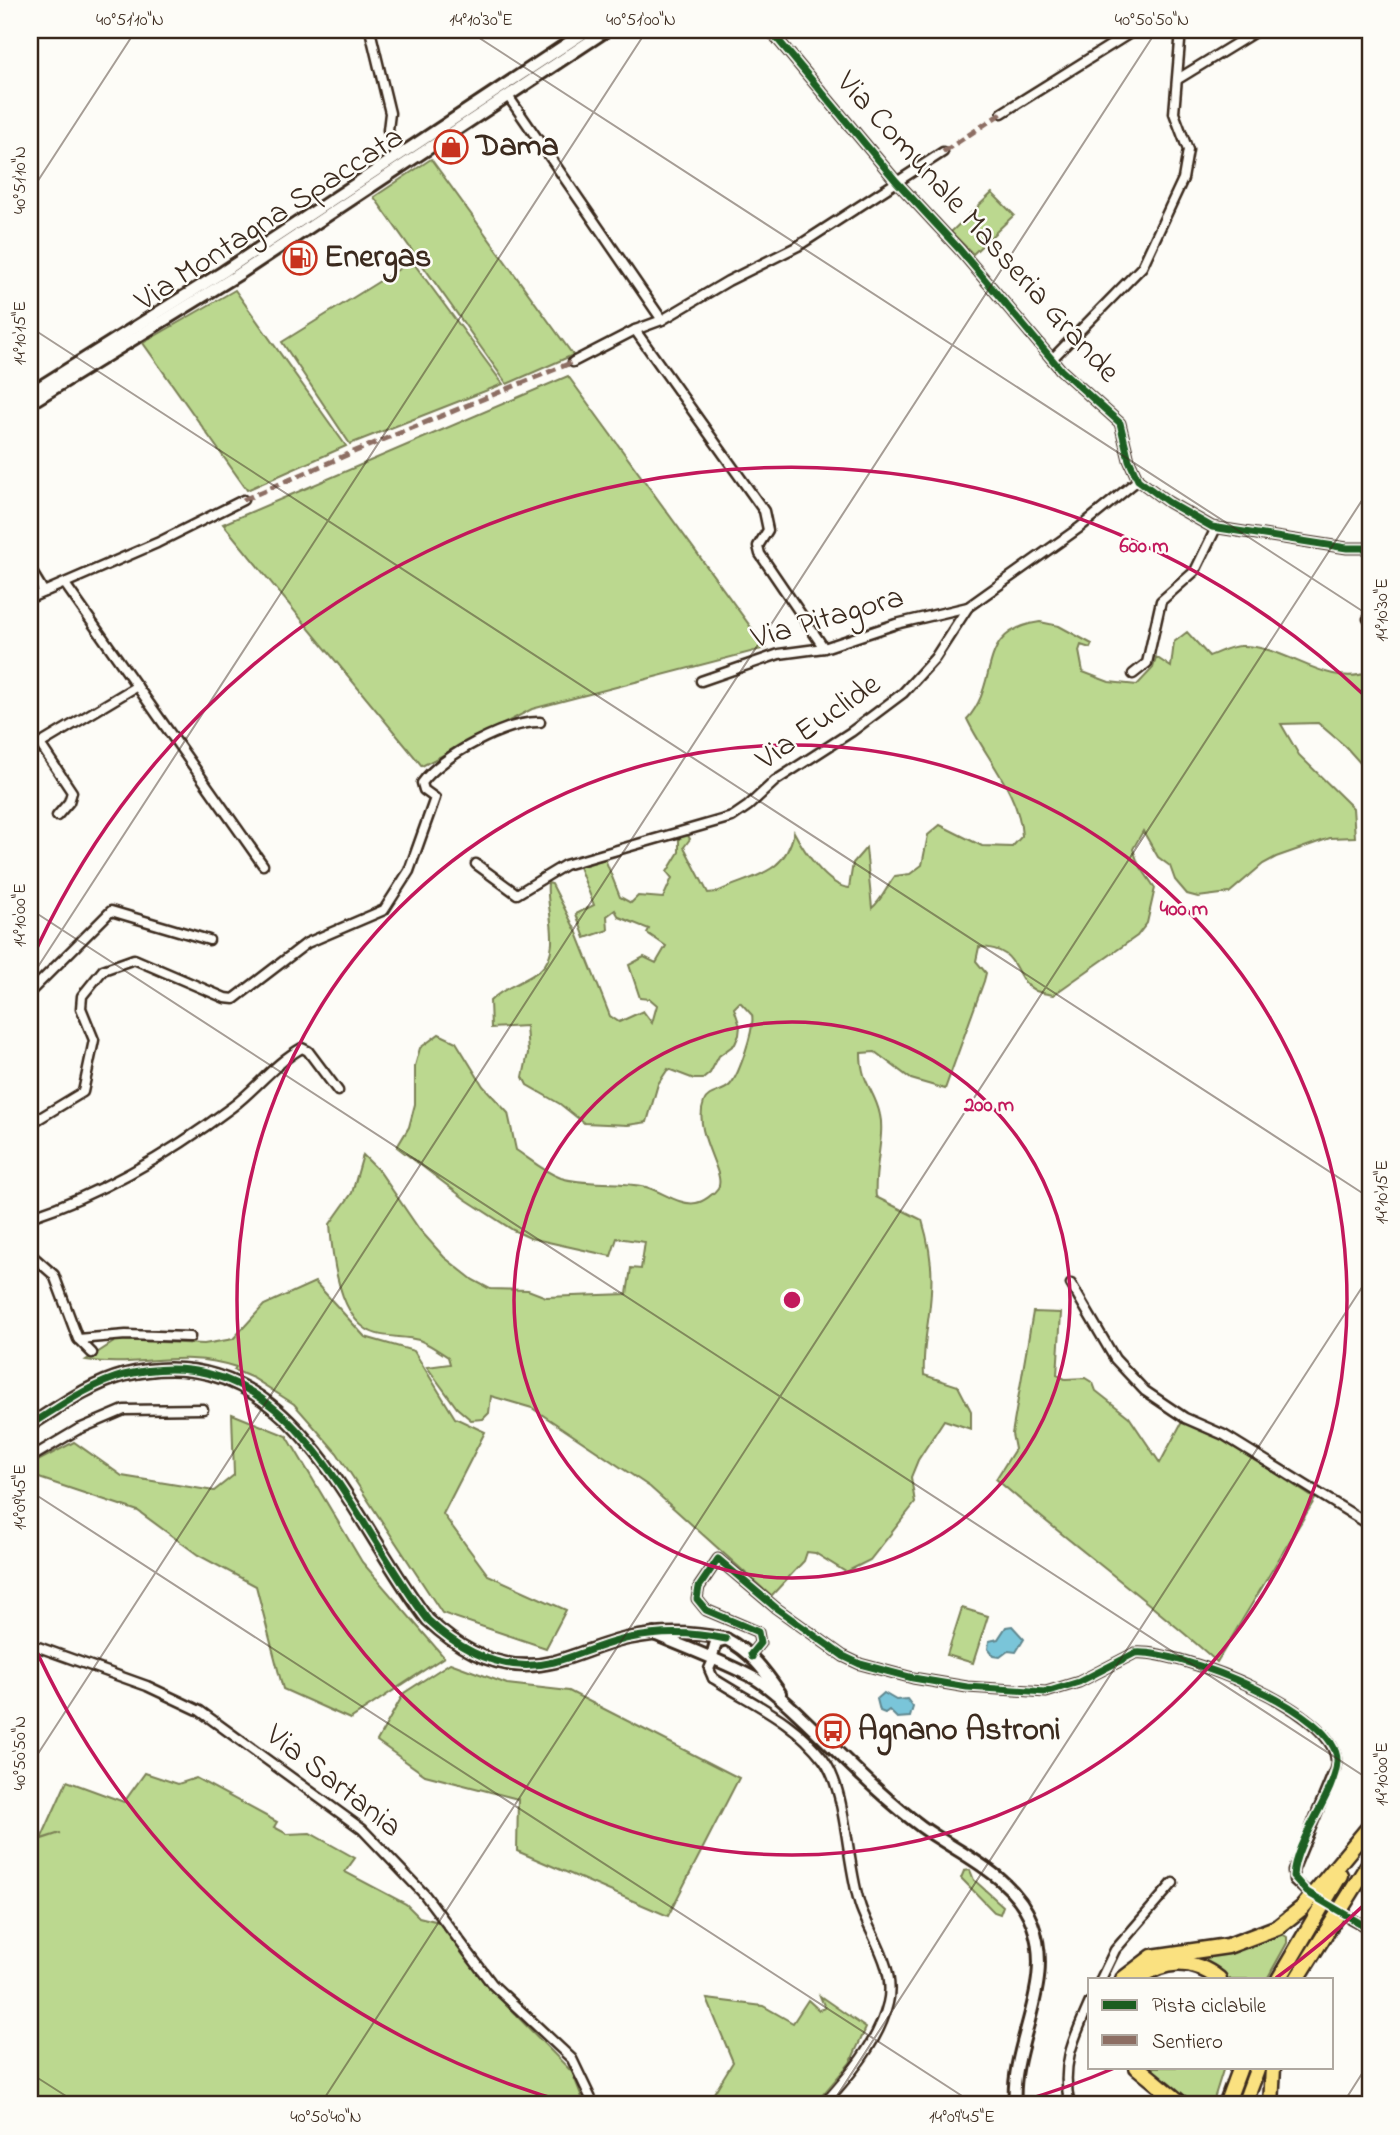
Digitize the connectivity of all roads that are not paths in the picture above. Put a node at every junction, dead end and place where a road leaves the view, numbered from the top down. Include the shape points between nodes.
1 (370, 30) edge
2 (588, 30) edge
3 (607, 30) edge
4 (770, 30) edge
5 (1135, 30) edge
6 (1181, 30) edge
7 (1258, 30) edge
8 (1178, 79) junction
9 (508, 96) junction
10 (1002, 113) dead end
11 (943, 152) dead end
12 (396, 156) junction
13 (896, 181) junction
14 (662, 320) junction
15 (635, 330) junction
16 (1052, 359) junction
17 (573, 362) dead end
18 (30, 393) edge
19 (30, 403) edge
20 (1139, 480) junction
21 (243, 500) dead end
22 (1216, 528) junction
23 (1370, 548) edge
24 (30, 569) edge
25 (65, 584) junction
26 (44, 592) junction
27 (30, 598) edge
28 (968, 607) junction
29 (824, 649) junction
30 (1133, 674) dead end
31 (701, 681) dead end
32 (137, 686) junction
33 (540, 722) dead end
34 (57, 816) dead end
35 (476, 864) dead end
36 (263, 865) dead end
37 (209, 940) dead end
38 (30, 992) edge
39 (338, 1091) dead end
40 (30, 1124) edge
41 (30, 1217) edge
42 (30, 1254) edge
43 (1071, 1284) dead end
44 (190, 1337) dead end
45 (78, 1339) junction
46 (92, 1353) dead end
47 (202, 1409) dead end
48 (30, 1424) edge
49 (30, 1458) edge
50 (1370, 1525) edge
51 (654, 1634) junction
52 (726, 1639) junction
53 (30, 1644) edge
54 (749, 1653) junction
55 (716, 1660) junction
56 (736, 1670) junction
57 (787, 1704) junction
58 (1370, 1828) edge
59 (1370, 1862) edge
60 (1173, 1883) dead end
61 (1307, 1892) dead end
62 (1345, 1913) junction
63 (1370, 1929) edge
64 (1101, 1978) edge
65 (1125, 1978) edge
66 (1140, 1978) edge
67 (1218, 1978) edge
68 (1280, 1978) edge
69 (1298, 1978) edge
70 (1309, 1978) edge
71 (1088, 2007) edge
72 (1126, 2068) edge
73 (1138, 2068) edge
74 (1229, 2068) edge
75 (1240, 2068) edge
76 (1258, 2068) edge
77 (1273, 2068) edge
78 (594, 2105) edge
79 (823, 2105) edge
80 (1014, 2105) edge
81 (1070, 2105) edge
82 (1168, 2105) edge
83 (1183, 2105) edge
84 (1217, 2105) edge
85 (1226, 2105) edge
86 (1244, 2105) edge
87 (1271, 2105) edge

1 - 12 street
2 - 12 street, Via Montagna Spaccata
3 - 9 street, Via Montagna Spaccata
4 - 13 street, Via Comunale Masseria Grande
5 - 10 street
6 - 8 street
7 - 8 street
8 - 16 street via 1174,113 1188,158 1165,219 1142,267
9 - 14 street
9 - 19 street, Via Montagna Spaccata via 239,274
11 - 13 street
12 - 18 street, Via Montagna Spaccata
13 - 14 street via 805,242
13 - 16 street, Via Comunale Masseria Grande
14 - 15 street
15 - 17 street
15 - 29 street via 764,511 768,529 758,546 760,554
16 - 20 street, Via Comunale Masseria Grande via 1120,422 1126,453
20 - 22 street, Via Comunale Masseria Grande
20 - 28 street, Via Euclide
21 - 25 street
22 - 23 street, Via Comunale Masseria Grande
22 - 30 street via 1195,571 1161,601 1147,663
24 - 26 street
25 - 26 street
25 - 32 street
26 - 27 street
28 - 29 street, Via Pitagora via 897,624
28 - 35 street, Via Euclide via 935,658 904,693 775,780 732,817 565,865 517,894
29 - 31 street, Via Pitagora via 779,654
32 - 34 street via 40,744 72,792
32 - 36 street
33 - 40 street via 518,725 433,768 422,783 435,799 420,843 409,871 384,910 307,943 234,999 134,959 103,970 82,996 81,1008 94,1040 83,1092
37 - 38 street via 111,911
39 - 41 street via 302,1048 233,1106 132,1173
42 - 45 street via 54,1275
43 - 50 street via 1115,1359 1145,1391
44 - 45 street
45 - 46 street
47 - 49 street via 124,1410 77,1430
48 - 51 street via 124,1375 191,1370 227,1380 274,1406 311,1443 415,1603 460,1646 486,1659 513,1664 552,1662
51 - 52 street via 677,1631
51 - 55 street
52 - 54 street
52 - 55 street via 716,1642
53 - 78 street, Via Sartania via 147,1686 200,1711 362,1829 425,1895 492,1984 572,2059
54 - 56 street via 748,1665
54 - 57 street
54 - 61 street via 761,1643 758,1632 706,1610 697,1599 699,1587 718,1559 843,1656 913,1678 1046,1692 1145,1652 1223,1672 1312,1723 1337,1754 1293,1871 1294,1880
55 - 56 street
55 - 79 street via 709,1669 713,1678 773,1712 811,1746 831,1772 861,1907 887,1969 888,2003 879,2025 851,2073
56 - 57 street
57 - 80 street via 885,1797 996,1876 1025,1909 1035,1935 1040,1971 1016,2076
58 - 65 highway via 1311,1899 1278,1927 1228,1946 1152,1957
58 - 68 highway
59 - 62 highway
60 - 64 street via 1115,1950
62 - 63 street
62 - 69 highway
62 - 70 highway
66 - 67 highway via 1160,1966 1182,1963
71 - 81 street via 1064,2073
72 - 82 highway
73 - 83 highway
74 - 84 highway
75 - 85 highway
76 - 86 highway
77 - 87 highway

